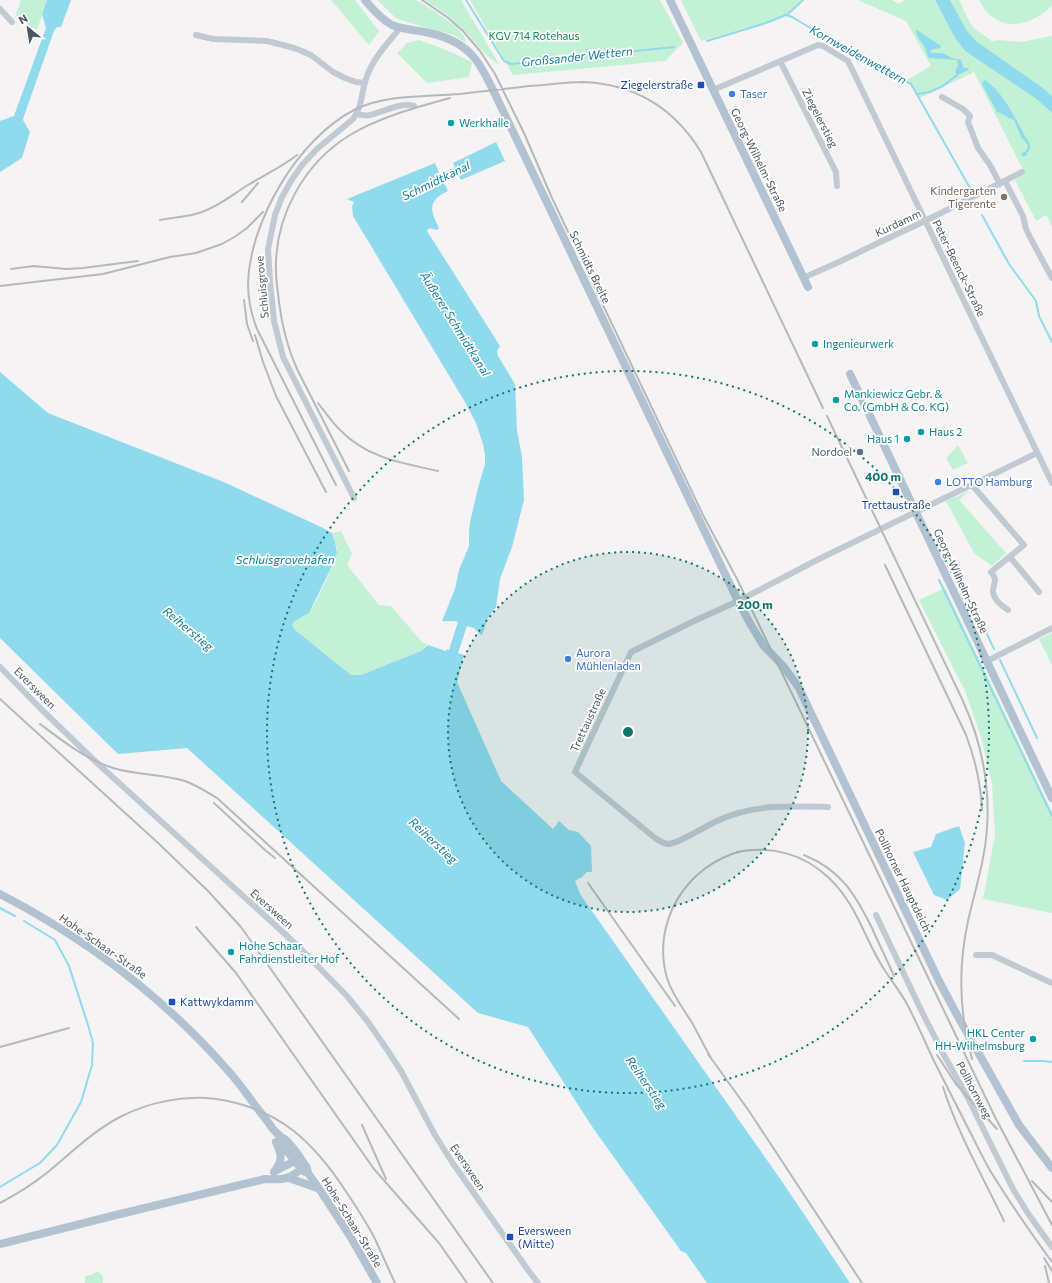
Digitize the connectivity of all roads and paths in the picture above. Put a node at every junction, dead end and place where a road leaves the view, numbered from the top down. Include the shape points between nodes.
1 (366, 0) edge
2 (670, 0) edge
3 (0, 9) edge
4 (12, 22) dead end
5 (400, 28) junction
6 (196, 35) dead end
7 (780, 61) junction
8 (365, 83) junction
9 (713, 90) junction
10 (942, 97) dead end
11 (414, 106) dead end
12 (357, 114) junction
13 (1022, 172) dead end
14 (1002, 182) junction
15 (837, 186) dead end
16 (925, 221) junction
17 (803, 278) junction
18 (1052, 278) edge
19 (808, 287) dead end
20 (850, 374) dead end
21 (1037, 453) junction
22 (972, 484) junction
23 (1052, 484) edge
24 (354, 498) dead end
25 (916, 511) junction
26 (1010, 557) junction
27 (1039, 592) dead end
28 (738, 601) junction
29 (1008, 610) dead end
30 (1052, 628) edge
31 (987, 661) junction
32 (0, 667) edge
33 (1052, 798) edge
34 (828, 807) dead end
35 (0, 894) edge
36 (876, 915) dead end
37 (976, 955) dead end
38 (1052, 983) edge
39 (268, 1122) junction
40 (298, 1160) junction
41 (1052, 1168) edge
42 (305, 1169) junction
43 (274, 1172) junction
44 (289, 1178) junction
45 (265, 1179) junction
46 (320, 1190) junction
47 (0, 1244) edge
48 (1052, 1247) edge
49 (377, 1283) edge
50 (538, 1283) edge

1 - 5 main road, Schmidts Breite via 373,10
2 - 9 main road, Georg-Wilhelm-Straße
3 - 4 street
5 - 8 street, Schluisgrove via 376,59
5 - 28 main road, Schmidts Breite via 438,35 450,40 472,55 481,68
6 - 8 street via 213,40 267,41 283,45 311,55 345,78
7 - 9 street
7 - 15 street, Ziegelerstieg via 836,172
7 - 16 street, Peter-Beenck-Straße via 818,45 848,61
8 - 12 street, Schluisgrove
9 - 17 main road, Georg-Wilhelm-Straße
10 - 14 street via 970,116 968,122 978,148
11 - 12 street via 395,107 368,116
12 - 24 street, Schluisgrove via 317,149 291,181 275,215 268,250 274,320 283,357
13 - 14 street, Kurdamm
14 - 16 street, Kurdamm
14 - 18 street via 1023,216 1026,229
16 - 17 street, Kurdamm
16 - 21 street, Peter-Beenck-Straße
17 - 19 main road, Georg-Wilhelm-Straße
20 - 25 main road, Georg-Wilhelm-Straße
21 - 22 street, Trettaustraße
21 - 23 street, Peter-Beenck-Straße
22 - 25 street, Trettaustraße
22 - 26 street via 1024,545
25 - 28 street, Trettaustraße
25 - 31 main road, Georg-Wilhelm-Straße
26 - 27 street
26 - 29 street via 991,572 996,583 993,595
28 - 34 street, Trettaustraße via 631,652 575,772 655,838 666,844 720,819 751,810 789,806
28 - 41 main road, Pollhorner Hauptdeich via 763,645 799,688 956,1013 1019,1125
30 - 31 street
31 - 33 main road, Georg-Wilhelm-Straße
32 - 50 street, Eversween via 96,762 298,946 347,996 401,1071 452,1162
35 - 39 main road, Hohe-Schaar-Straße via 78,940 145,990 209,1050
36 - 48 street, Pollhornweg via 922,1012 1013,1188
37 - 38 street via 992,955
39 - 40 main road, Hohe-Schaar-Straße via 287,1141
39 - 43 main road via 281,1156 280,1164
40 - 42 main road, Hohe-Schaar-Straße
40 - 43 main road
42 - 44 main road
42 - 46 main road, Hohe-Schaar-Straße
43 - 45 main road
44 - 45 main road
44 - 46 main road
45 - 47 main road
46 - 49 main road, Hohe-Schaar-Straße

